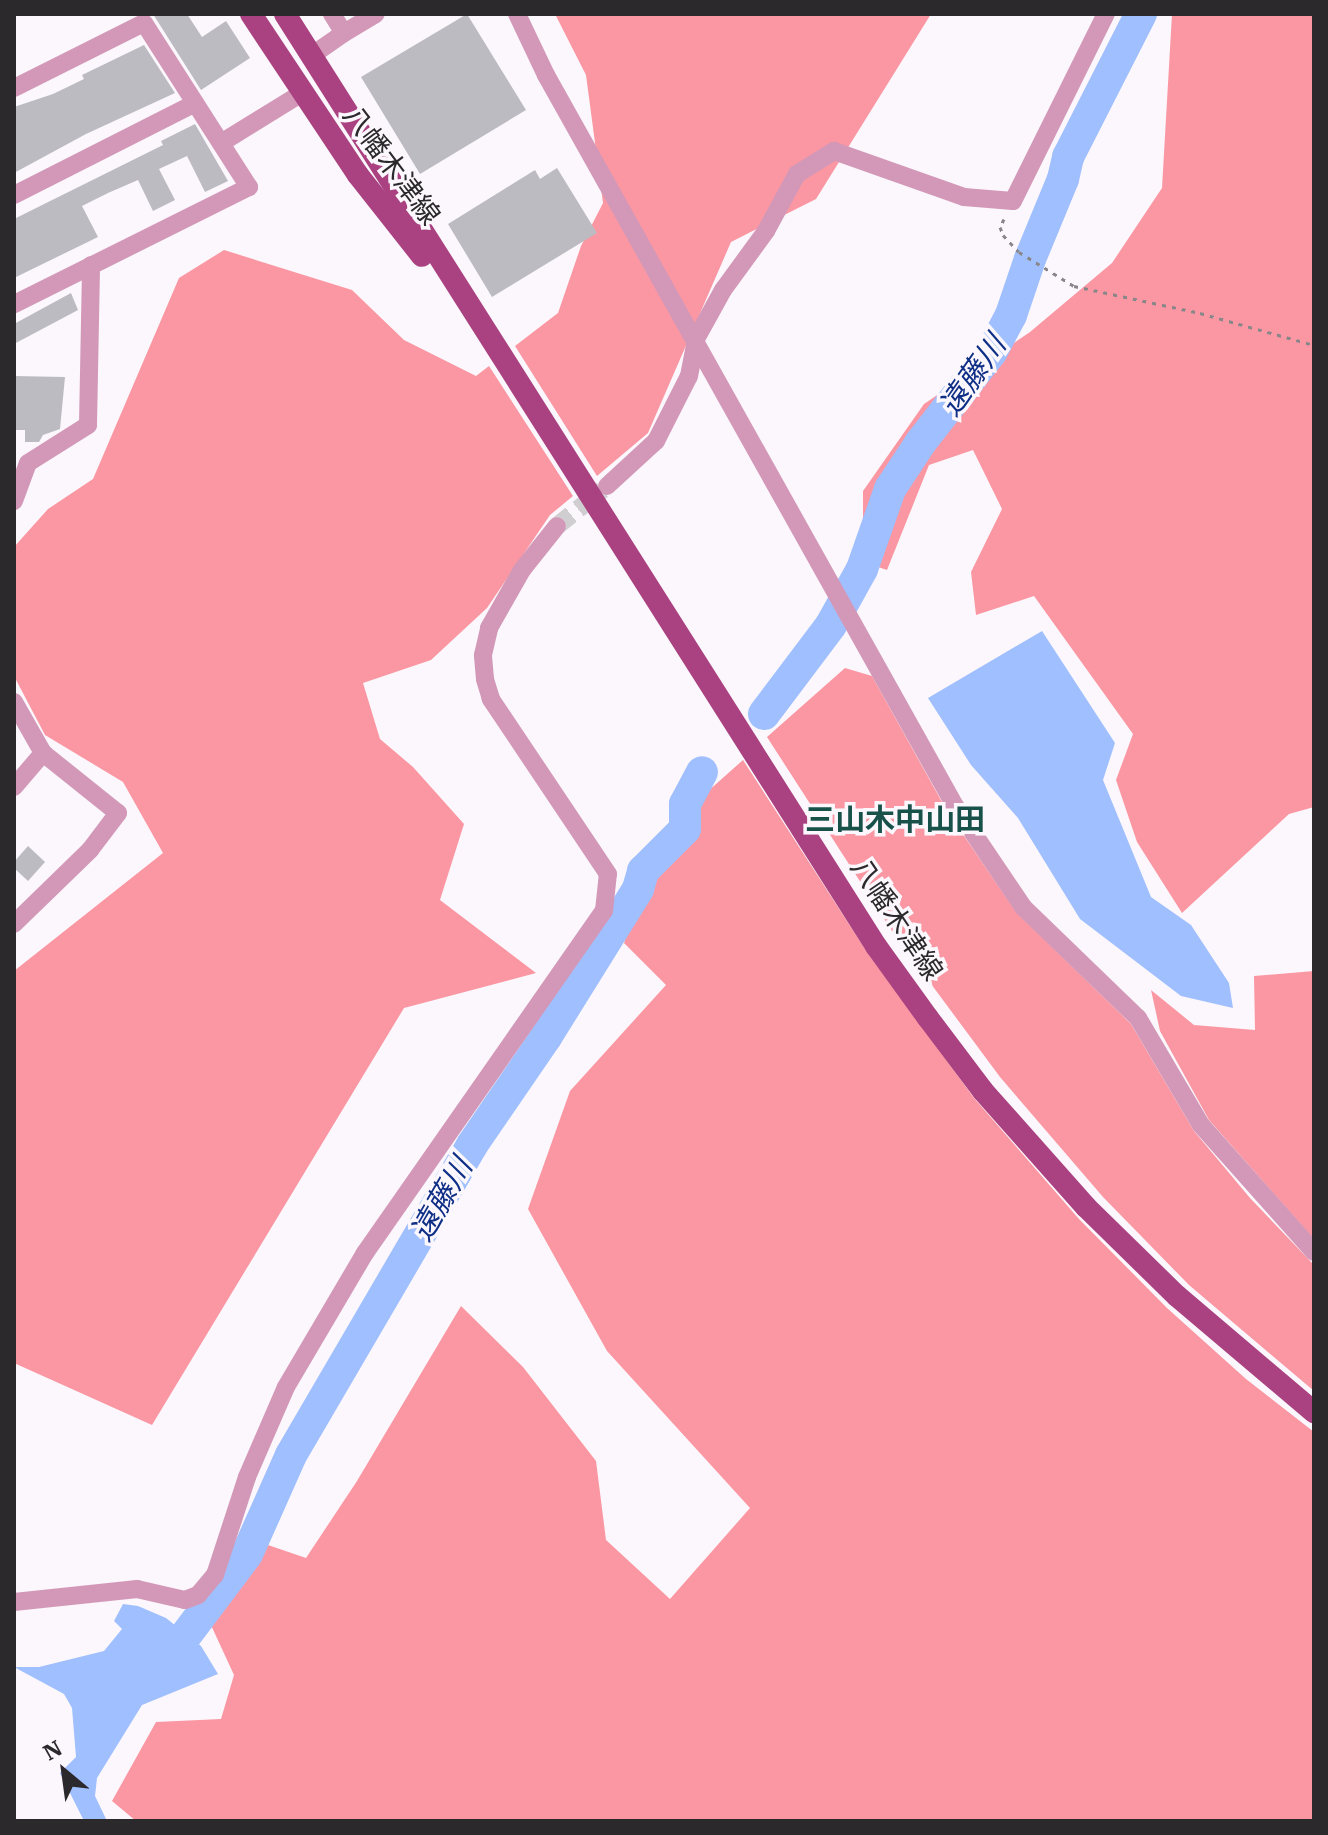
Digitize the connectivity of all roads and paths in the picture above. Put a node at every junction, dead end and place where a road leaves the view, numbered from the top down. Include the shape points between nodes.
1 (251, 14) edge
2 (285, 14) edge
3 (332, 14) edge
4 (517, 14) edge
5 (1106, 14) edge
6 (384, 15) edge
7 (344, 33) junction
8 (311, 56) junction
9 (14, 88) edge
10 (302, 93) junction
11 (195, 103) junction
12 (221, 143) junction
13 (14, 195) edge
14 (1013, 201) junction
15 (91, 265) junction
16 (14, 304) edge
17 (696, 339) junction
18 (493, 345) junction
19 (1314, 345) edge
20 (607, 486) tunnel mouth
21 (14, 501) edge
22 (557, 526) tunnel mouth
23 (14, 702) edge
24 (43, 753) junction
25 (14, 787) edge
26 (14, 924) edge
27 (1314, 1252) edge
28 (1314, 1412) edge
29 (14, 1602) edge

1 - 10 main road, 八幡木津線
2 - 8 main road, 八幡木津線
3 - 7 street
4 - 17 street via 546,75
5 - 14 street
6 - 7 street
7 - 8 street
8 - 18 main road, 八幡木津線
9 - 11 street via 144,23
10 - 12 street
10 - 18 main road, 八幡木津線 via 358,175
11 - 12 street
11 - 13 street
12 - 15 street via 249,187
14 - 17 street via 964,197 834,151 797,174
14 - 19 path via 1000,227 1003,235 1019,252 1074,286
15 - 16 street
15 - 21 street via 88,425 28,463
17 - 20 street via 689,376 656,441
17 - 27 street via 963,819 1023,907 1138,1018 1201,1125
18 - 28 main road, 八幡木津線 via 876,946 955,1055 1086,1207 1177,1296
22 - 29 street via 522,570 489,628 485,679 491,699 608,874 604,911 365,1253 286,1387 247,1477 215,1575 198,1595 185,1600 137,1589
23 - 24 street
24 - 25 street
24 - 26 street via 118,813 90,850

